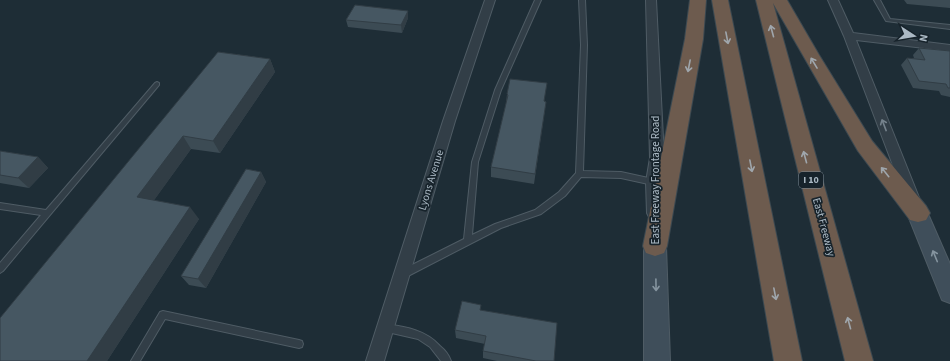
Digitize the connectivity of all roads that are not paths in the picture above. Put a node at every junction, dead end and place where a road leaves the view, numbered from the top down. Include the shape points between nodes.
1 (490, 0) edge
2 (538, 0) edge
3 (582, 0) edge
4 (651, 0) edge
5 (698, 0) edge
6 (720, 0) edge
7 (764, 0) edge
8 (780, 0) edge
9 (833, 0) edge
10 (877, 0) edge
11 (950, 27) edge
12 (849, 36) junction
13 (950, 48) edge
14 (157, 84) dead end
15 (579, 174) junction
16 (653, 182) junction
17 (0, 206) edge
18 (48, 213) junction
19 (918, 213) junction
20 (468, 241) junction
21 (655, 246) junction
22 (0, 269) edge
23 (402, 275) junction
24 (950, 292) edge
25 (385, 328) junction
26 (299, 344) dead end
27 (135, 361) edge
28 (375, 361) edge
29 (447, 361) edge
30 (657, 361) edge
31 (788, 361) edge
32 (859, 361) edge

1 - 23 street, Lyons Avenue via 449,121
2 - 20 lane via 498,90 475,162
3 - 15 lane via 584,45
4 - 16 street, East Freeway Frontage Road via 657,158
5 -> 21 highway via 694,40
6 -> 31 highway
32 -> 7 highway, East Freeway / I 10
19 -> 8 highway via 864,146
9 - 12 street
10 - 11 lane via 888,20
12 - 13 street
19 -> 12 street
14 - 18 lane
15 - 16 lane via 621,175
15 - 20 lane via 562,194 538,212 498,226
16 - 21 street, East Freeway Frontage Road
17 - 18 lane
18 - 22 lane
24 -> 19 main road
20 - 23 lane
21 -> 30 main road, East Freeway Frontage Road
23 - 25 street, Lyons Avenue
25 - 28 street, Lyons Avenue
25 - 29 lane via 425,337 435,344
26 - 27 lane via 163,315

